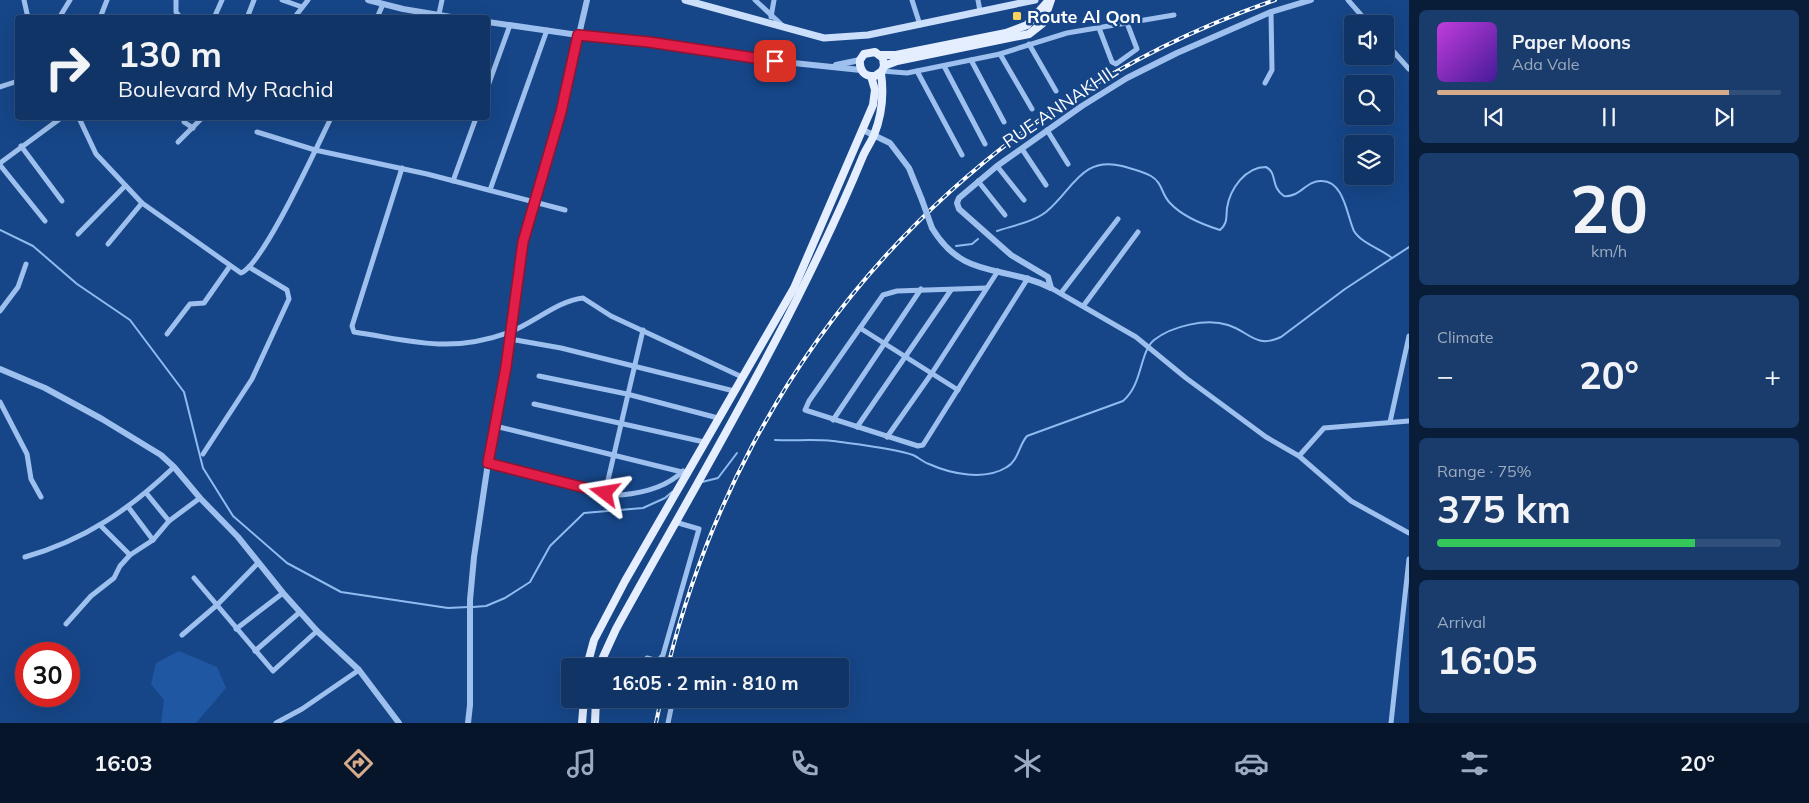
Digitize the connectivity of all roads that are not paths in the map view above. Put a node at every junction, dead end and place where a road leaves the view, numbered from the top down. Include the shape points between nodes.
1 (24, 0) edge
2 (70, 0) edge
3 (107, 0) edge
4 (176, 0) edge
5 (222, 0) edge
6 (254, 0) edge
7 (282, 0) edge
8 (308, 0) edge
9 (368, 0) edge
10 (442, 0) edge
11 (587, 0) edge
12 (685, 0) edge
13 (754, 0) edge
14 (774, 0) edge
15 (912, 0) edge
16 (978, 0) edge
17 (1035, 0) edge
18 (1050, 0) edge
19 (1311, 0) edge
20 (1348, 0) edge
21 (383, 4) junction
22 (302, 7) junction
23 (980, 11) junction
24 (1272, 12) junction
25 (439, 14) junction
26 (1174, 14) dead end
27 (27, 15) edge
28 (61, 15) edge
29 (101, 15) edge
30 (178, 15) edge
31 (215, 15) edge
32 (247, 15) edge
33 (296, 15) edge
34 (378, 15) edge
35 (444, 15) edge
36 (1361, 15) edge
37 (770, 17) junction
38 (490, 22) edge
39 (1127, 23) junction
40 (510, 25) junction
41 (920, 25) junction
42 (1099, 28) junction
43 (788, 29) junction
44 (548, 30) junction
45 (578, 35) junction
46 (1029, 44) junction
47 (1394, 52) edge
48 (1000, 54) junction
49 (881, 55) junction
50 (860, 60) junction
51 (970, 60) junction
52 (824, 66) junction
53 (944, 66) junction
54 (1409, 69) edge
55 (861, 70) junction
56 (882, 70) junction
57 (917, 71) junction
58 (871, 76) junction
59 (490, 80) edge
60 (15, 82) edge
61 (1265, 83) dead end
62 (0, 87) edge
63 (1056, 91) dead end
64 (1032, 109) dead end
65 (58, 120) edge
66 (81, 120) edge
67 (184, 120) edge
68 (200, 120) edge
69 (330, 120) edge
70 (475, 120) edge
71 (1004, 122) dead end
72 (193, 128) junction
73 (863, 130) junction
74 (1048, 130) junction
75 (257, 132) dead end
76 (874, 135) junction
77 (178, 142) dead end
78 (985, 144) dead end
79 (21, 146) junction
80 (1022, 148) junction
81 (315, 150) junction
82 (962, 155) dead end
83 (0, 164) edge
84 (1068, 164) dead end
85 (998, 166) junction
86 (402, 168) junction
87 (452, 181) junction
88 (978, 181) junction
89 (1046, 185) dead end
90 (125, 186) junction
91 (490, 190) junction
92 (534, 200) junction
93 (1024, 200) dead end
94 (62, 201) dead end
95 (142, 204) junction
96 (565, 210) dead end
97 (1005, 214) dead end
98 (1118, 219) dead end
99 (45, 220) dead end
100 (1138, 232) dead end
101 (78, 234) dead end
102 (108, 244) dead end
103 (26, 264) dead end
104 (230, 266) junction
105 (250, 267) junction
106 (998, 271) junction
107 (1028, 278) junction
108 (986, 288) junction
109 (1051, 288) junction
110 (921, 290) junction
111 (951, 290) junction
112 (1062, 294) junction
113 (1084, 305) junction
114 (0, 311) edge
115 (860, 328) junction
116 (643, 330) junction
117 (167, 334) dead end
118 (510, 335) junction
119 (1409, 336) edge
120 (883, 343) junction
121 (906, 357) junction
122 (633, 366) junction
123 (0, 369) edge
124 (932, 373) junction
125 (539, 376) dead end
126 (742, 377) junction
127 (734, 390) junction
128 (958, 390) junction
129 (628, 394) junction
130 (0, 402) edge
131 (534, 404) dead end
132 (718, 418) junction
133 (833, 420) junction
134 (1409, 421) edge
135 (1390, 422) junction
136 (622, 424) junction
137 (495, 426) junction
138 (857, 427) junction
139 (887, 437) junction
140 (704, 442) junction
141 (203, 454) dead end
142 (614, 455) junction
143 (1299, 456) junction
144 (488, 463) junction
145 (174, 467) junction
146 (685, 472) junction
147 (605, 493) junction
148 (147, 494) junction
149 (41, 497) dead end
150 (200, 498) junction
151 (129, 508) junction
152 (169, 521) junction
153 (675, 522) junction
154 (100, 525) junction
155 (1409, 533) edge
156 (153, 540) junction
157 (130, 555) junction
158 (26, 557) dead end
159 (1409, 559) edge
160 (258, 563) junction
161 (194, 578) dead end
162 (283, 593) junction
163 (217, 605) junction
164 (300, 612) junction
165 (66, 624) dead end
166 (236, 629) junction
167 (317, 632) junction
168 (182, 635) dead end
169 (256, 651) junction
170 (589, 658) edge
171 (603, 658) edge
172 (660, 658) edge
173 (359, 670) junction
174 (583, 708) edge
175 (596, 708) edge
176 (671, 708) edge
177 (276, 723) edge
178 (399, 723) edge
179 (468, 723) edge
180 (582, 723) edge
181 (595, 723) edge
182 (668, 723) edge
183 (1391, 723) edge

1 - 27 street
2 - 28 street
3 - 29 street
4 - 30 street
5 - 31 street
6 - 32 street
7 - 22 street
8 - 22 street
9 - 21 street
10 - 25 street
11 - 45 street
12 - 43 main road
13 - 37 street
14 - 37 street
15 - 41 street
16 - 23 street
17 - 23 main road
18 - 49 main road via 1028,25 1006,33 896,55
18 - 56 main road via 1043,23 1029,34 897,61
19 - 24 street, RUE ANNAKHIL
20 - 36 street
21 - 25 street
21 - 34 street
22 - 33 street
23 - 41 main road
24 - 61 street via 1272,70
24 - 74 street, RUE ANNAKHIL via 1127,78
25 - 35 street
26 - 39 street
37 - 43 street
38 - 40 street
39 - 42 street
39 - 42 street via 1137,49 1116,64 1112,62
40 - 44 street
40 - 59 street
41 - 43 main road via 852,38 824,38
42 - 46 street
44 - 45 street
44 - 91 street
45 - 52 street
45 - 92 street via 561,112
46 - 48 street
46 - 63 street
47 - 54 street
48 - 51 street
48 - 64 street
49 - 50 main road via 871,51
49 - 56 main road
50 - 52 street
50 - 55 main road
51 - 53 street
51 - 71 street
52 - 55 street
53 - 57 street
53 - 78 street
55 - 58 main road
56 - 57 street via 907,74
56 - 58 main road
56 - 76 main road via 884,92
57 - 82 street
58 - 73 main road via 874,105
60 - 62 street
65 - 79 street
66 - 90 street via 96,154
67 - 72 street
68 - 72 street
69 - 81 street
70 - 87 street
72 - 77 street
73 - 76 street
73 - 126 main road via 794,288
74 - 80 street, RUE ANNAKHIL
74 - 84 street
75 - 81 street
76 - 106 street, bridge via 890,143 904,162 943,246 957,258 979,268
76 - 153 main road via 800,293
79 - 83 street
79 - 94 street
80 - 85 street, RUE ANNAKHIL
80 - 89 street
81 - 86 street
81 - 105 street via 278,223
83 - 99 street
85 - 88 street, RUE ANNAKHIL
85 - 93 street
86 - 87 street
86 - 118 street via 352,330 388,339 443,346
87 - 91 street
88 - 97 street
88 - 109 street, RUE ANNAKHIL via 959,198 958,206 1011,255 1045,275
90 - 95 street
90 - 101 street
91 - 92 street
92 - 96 street
92 - 118 street via 523,242
95 - 102 street
95 - 104 street
98 - 112 street
100 - 113 street
103 - 114 street via 20,283
104 - 105 street via 241,273
104 - 117 street via 204,303 190,304
105 - 141 street via 287,290 289,300 252,379
106 - 107 street
106 - 108 street
107 - 109 street
107 - 128 street
108 - 111 street
108 - 124 street
109 - 112 street
110 - 111 street
110 - 115 street via 884,295
110 - 120 street
111 - 121 street
112 - 113 street
113 - 143 street via 1143,342 1266,437
115 - 120 street
115 - 133 street via 805,408 806,412
116 - 118 street via 581,298
116 - 122 street
116 - 126 street
118 - 122 street
118 - 137 street
119 - 135 street
120 - 121 street
120 - 133 street
121 - 124 street
121 - 138 street
122 - 127 street
122 - 129 street
123 - 145 street via 45,388 102,419 161,455
124 - 128 street
124 - 139 street
125 - 129 street
126 - 127 main road
127 - 132 main road
128 - 139 street via 923,445
129 - 132 street
129 - 136 street
130 - 149 street via 27,454 32,479
131 - 136 street
132 - 140 main road
133 - 138 street
134 - 135 street
135 - 143 street via 1324,428
136 - 140 street
136 - 142 street
137 - 142 street
137 - 144 street
138 - 139 street
140 - 146 main road
142 - 146 street
142 - 147 street
143 - 155 street via 1351,501
144 - 147 street
144 - 179 street via 470,600
145 - 148 street
145 - 150 street
146 - 147 street via 670,482 643,492
146 - 170 main road via 594,640
148 - 151 street
148 - 152 street
150 - 152 street
150 - 160 street
151 - 154 street
151 - 156 street
152 - 156 street
153 - 171 main road
153 - 172 street via 699,529
154 - 157 street
154 - 158 street via 64,544
156 - 157 street
157 - 165 street via 114,578
159 - 183 street
160 - 162 street
160 - 163 street
161 - 163 street
162 - 164 street
162 - 166 street
163 - 166 street
163 - 168 street
164 - 167 street
164 - 169 street
166 - 169 street
167 - 169 street via 274,671
167 - 173 street
173 - 177 street
173 - 178 street
174 - 180 main road
175 - 181 main road
176 - 182 street

